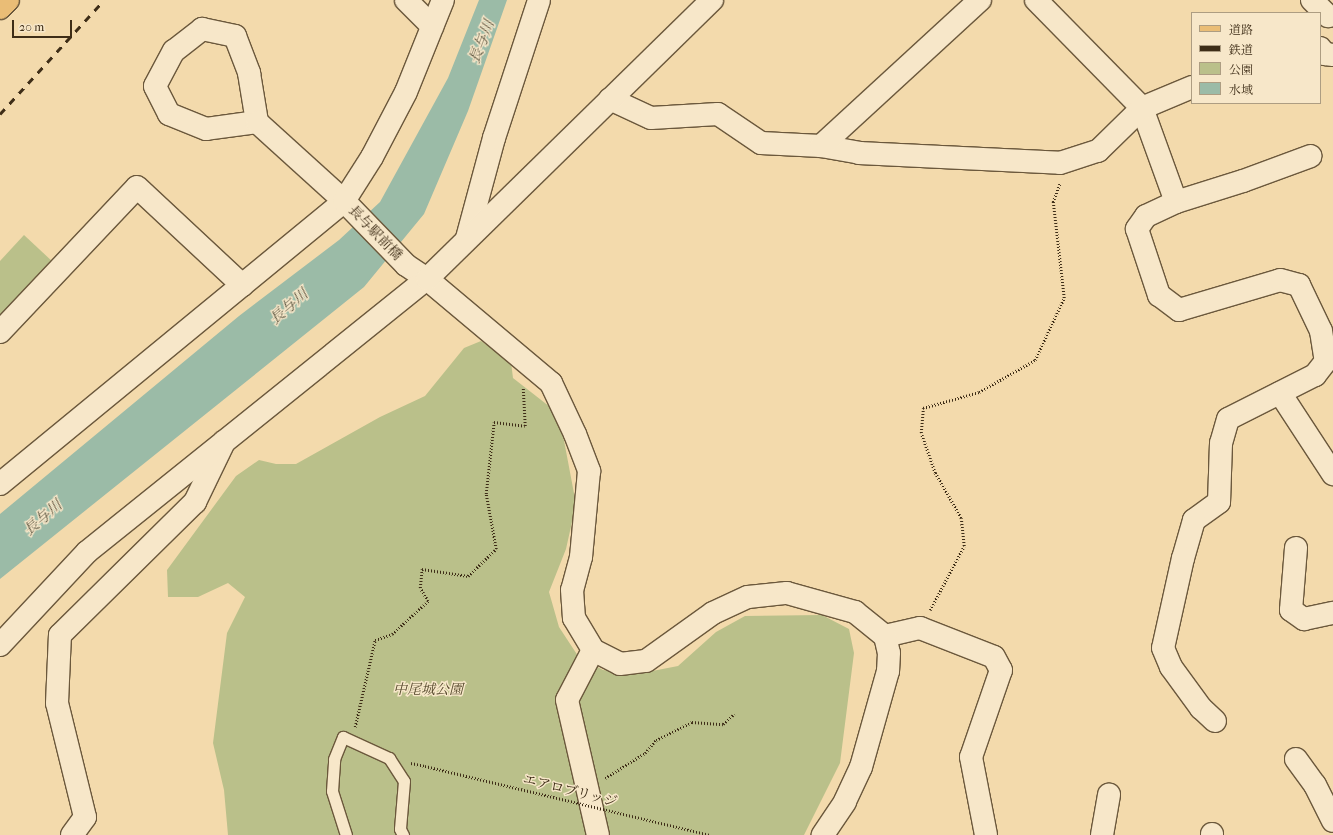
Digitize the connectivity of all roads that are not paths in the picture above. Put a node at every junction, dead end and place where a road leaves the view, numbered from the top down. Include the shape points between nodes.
1 (8, 0) edge
2 (406, 0) edge
3 (443, 0) edge
4 (539, 0) edge
5 (712, 0) edge
6 (980, 0) edge
7 (1036, 0) edge
8 (1312, 0) edge
9 (0, 8) edge
10 (1327, 16) edge
11 (432, 26) junction
12 (1321, 49) edge
13 (1333, 55) edge
14 (1191, 87) edge
15 (610, 99) junction
16 (1142, 108) junction
17 (257, 122) junction
18 (821, 146) junction
19 (1311, 156) dead end
20 (344, 201) junction
21 (1176, 202) junction
22 (467, 238) junction
23 (427, 278) junction
24 (242, 285) junction
25 (1327, 329) edge
26 (0, 332) edge
27 (1327, 371) edge
28 (1280, 393) junction
29 (224, 442) junction
30 (1333, 474) edge
31 (1, 481) edge
32 (1296, 548) dead end
33 (1333, 613) edge
34 (885, 636) junction
35 (0, 645) edge
36 (593, 650) junction
37 (1215, 721) dead end
38 (1296, 760) dead end
39 (1109, 795) dead end
40 (1333, 821) edge
41 (72, 835) edge
42 (346, 835) edge
43 (403, 835) edge
44 (598, 835) edge
45 (823, 835) edge
46 (986, 835) edge
47 (1102, 835) edge

1 - 9 main road
2 - 11 street
3 - 11 street
4 - 22 street via 494,138
5 - 15 street
6 - 18 street
7 - 16 street
8 - 10 street
11 - 20 street via 406,92 372,157
12 - 13 street via 1325,54
14 - 16 street
15 - 18 street via 651,118 718,114 761,143
15 - 22 street
16 - 18 street via 1098,151 1060,163 859,153
16 - 21 street
17 - 17 street via 249,73 236,36 202,29 174,50 155,86 169,114 206,129
17 - 20 street, 長与駅前橋
19 - 21 street
20 - 23 street, 長与駅前橋 via 406,265
20 - 24 street
21 - 25 street via 1146,216 1137,229 1159,295 1179,310 1280,280 1299,285
22 - 23 street
23 - 29 street
23 - 36 street, 長与駅前橋 via 551,383 575,434 589,471 581,557 572,590 574,618
24 - 26 street via 137,187
24 - 31 street
25 - 27 street
27 - 28 street via 1315,374
28 - 30 street
28 - 37 street via 1228,419 1221,443 1219,502 1194,520 1163,648 1171,666
29 - 35 street via 87,552
29 - 41 street via 195,502 60,635 57,703 85,817
32 - 33 street via 1291,610 1304,619
34 - 36 street via 855,612 787,593 748,597 713,613 646,661 620,664
34 - 45 street via 889,653 888,671 861,767 845,802
34 - 46 street via 920,628 994,657 1001,670 971,757
36 - 44 street via 567,700
38 - 40 street via 1315,785
39 - 47 street
42 - 43 lane via 332,791 334,759 343,737 389,758 404,781 400,828

